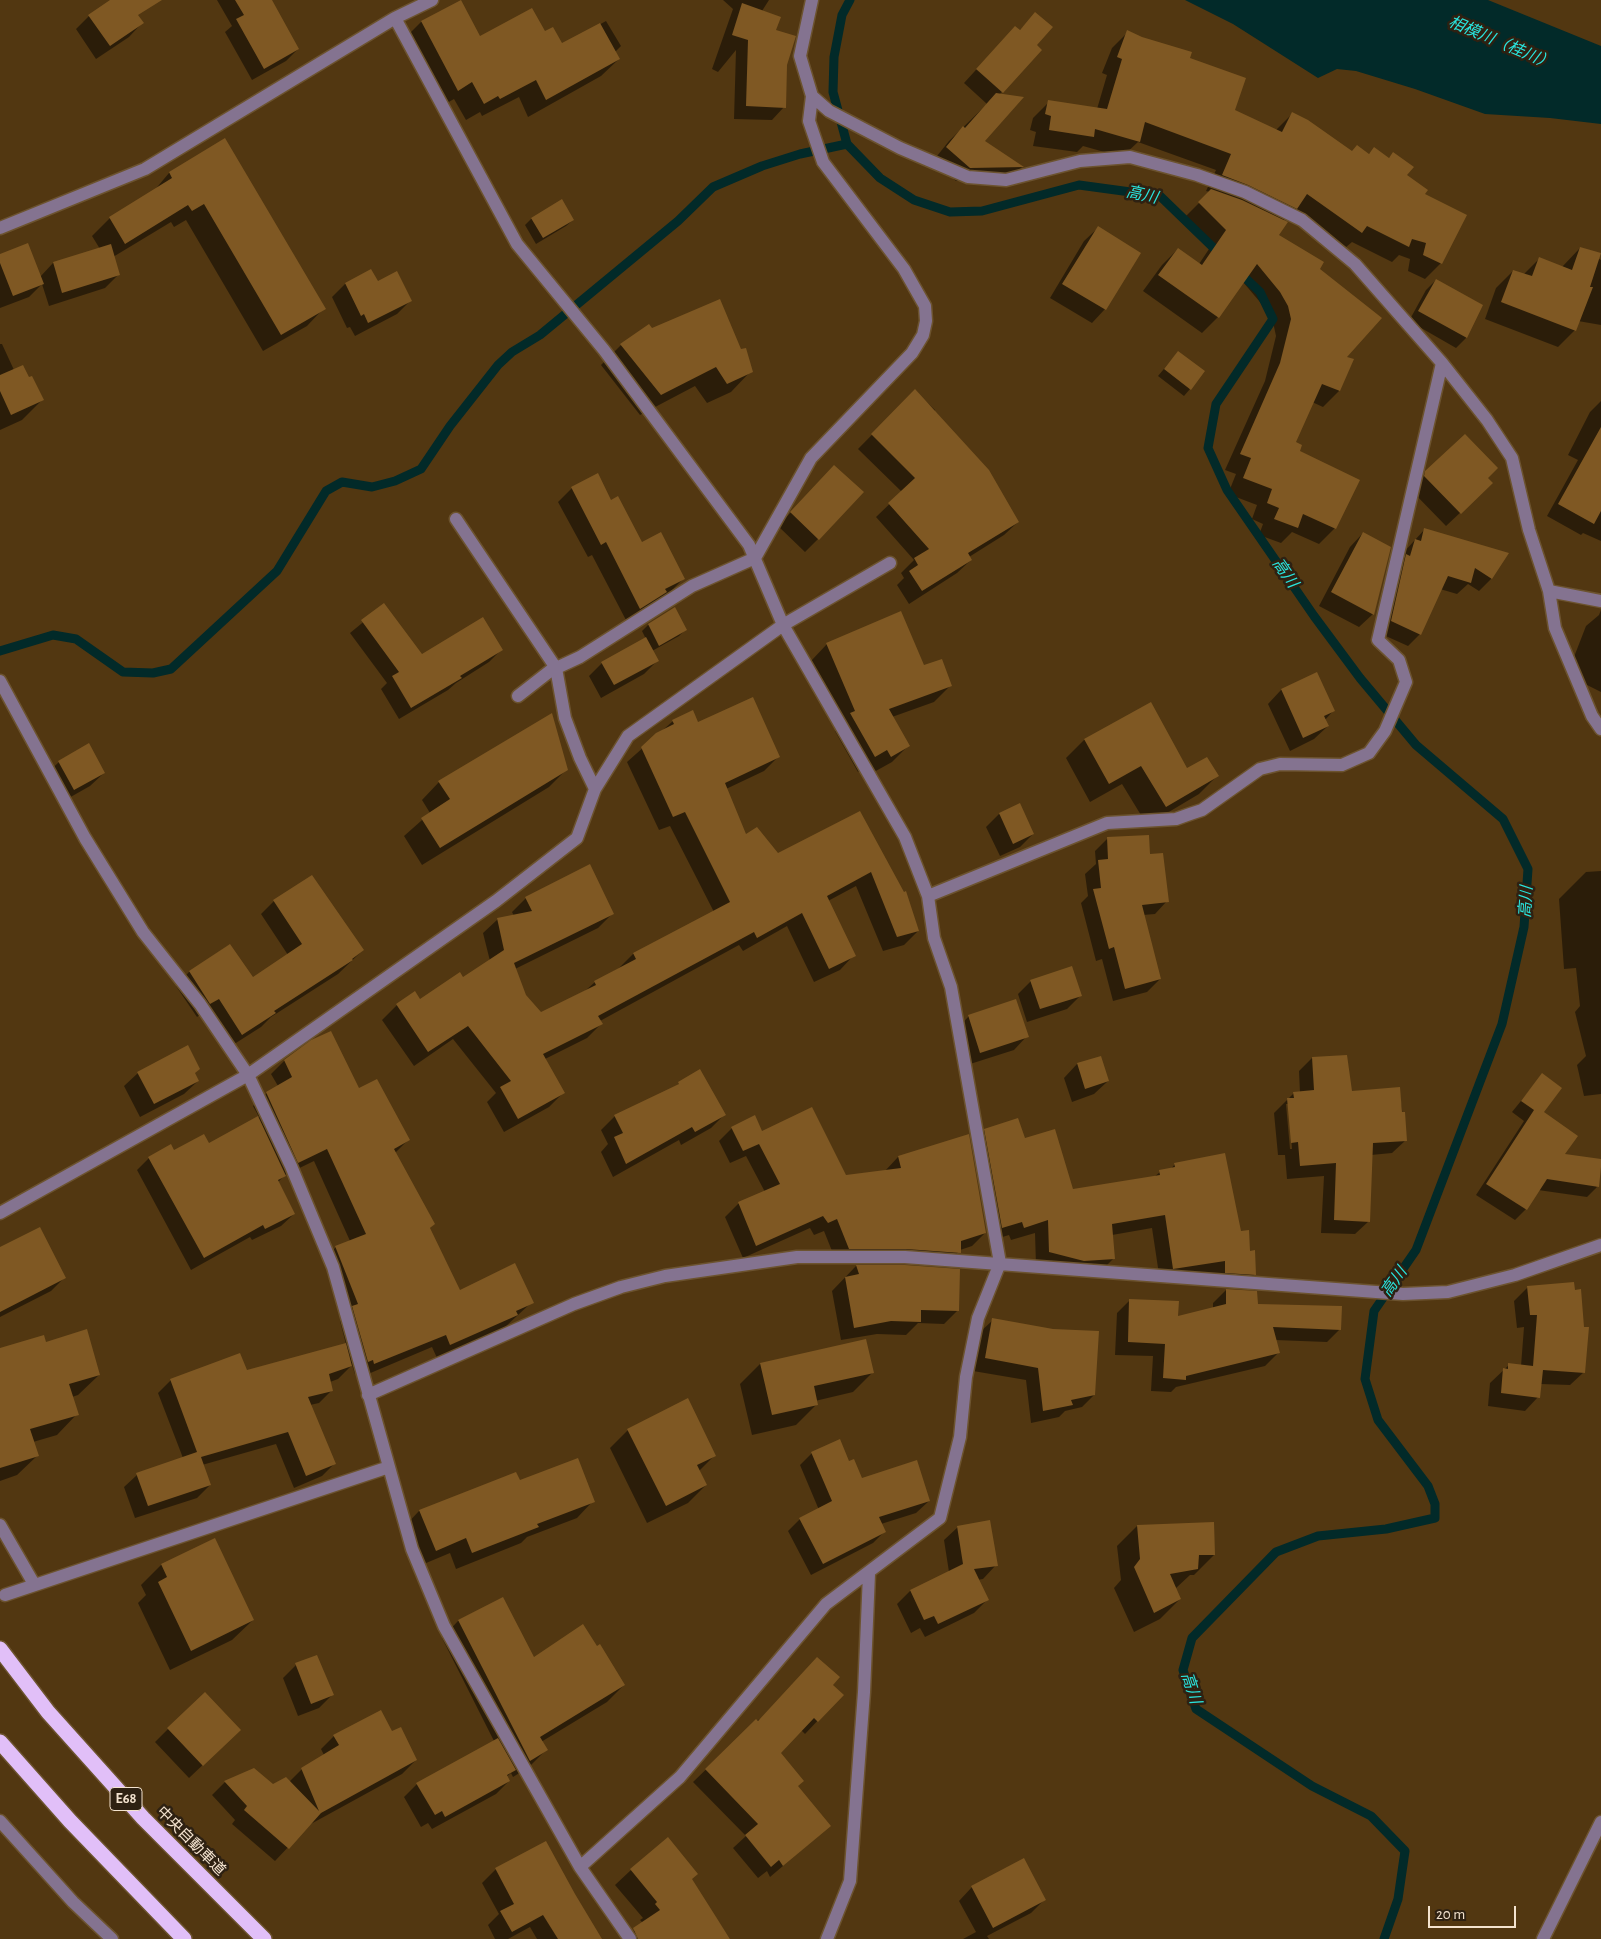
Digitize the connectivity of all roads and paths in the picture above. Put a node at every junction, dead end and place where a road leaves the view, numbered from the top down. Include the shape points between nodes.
1 (432, 0) edge
2 (812, 0) edge
3 (406, 6) edge
4 (395, 18) junction
5 (812, 96) junction
6 (0, 228) edge
7 (1442, 363) junction
8 (456, 519) dead end
9 (755, 558) junction
10 (890, 564) dead end
11 (1550, 591) junction
12 (1601, 601) edge
13 (782, 625) junction
14 (556, 668) junction
15 (2, 686) edge
16 (518, 696) dead end
17 (1601, 730) edge
18 (595, 789) junction
19 (928, 896) junction
20 (248, 1075) junction
21 (0, 1213) edge
22 (1601, 1245) edge
23 (1000, 1263) junction
24 (368, 1395) junction
25 (389, 1467) junction
26 (0, 1526) edge
27 (869, 1574) junction
28 (34, 1584) junction
29 (5, 1595) dead end
30 (0, 1649) edge
31 (0, 1742) edge
32 (0, 1821) edge
33 (1601, 1822) edge
34 (580, 1867) junction
35 (112, 1939) edge
36 (184, 1939) edge
37 (264, 1939) edge
38 (630, 1939) edge
39 (827, 1939) edge
40 (1543, 1939) edge

1 - 3 street
2 - 5 street via 800,56
3 - 4 street
4 - 6 street via 145,169
4 - 9 street via 517,244 604,350 749,545
5 - 7 street via 829,111 900,148 968,177 1006,180 1080,161 1130,157 1244,192 1302,220 1355,264
5 - 9 street via 809,121 823,162 904,269 925,306 926,321 923,335 912,353 810,458
7 - 11 street via 1512,458 1529,530
7 - 19 street via 1378,640 1399,660 1406,682 1385,731 1369,753 1342,765 1280,764 1260,769 1202,810 1176,819 1106,823
8 - 14 street
9 - 13 street
9 - 14 street via 692,586 580,657
10 - 13 street
11 - 12 street
11 - 17 street via 1554,628
13 - 18 street via 628,736
13 - 19 street via 904,838
14 - 16 street
14 - 18 street via 565,718
15 - 20 street via 85,838 143,932 200,1004
18 - 20 street via 577,838 496,901
19 - 23 street via 934,938 951,987
20 - 21 street
20 - 24 street via 333,1267
22 - 23 street via 1467,1288 1403,1294
23 - 24 street via 904,1257 797,1257 665,1276 574,1304
23 - 27 street via 978,1318 966,1377 960,1437 940,1518
24 - 25 street
25 - 28 street
25 - 34 street via 412,1549 444,1626
26 - 28 street
27 - 34 street via 826,1604 680,1776
27 - 39 street via 850,1881
28 - 29 street
30 - 37 highway, 中央自動車道 / E68 via 48,1712 143,1818
31 - 36 highway via 70,1821
32 - 35 street via 73,1902
33 - 40 street
34 - 38 street

